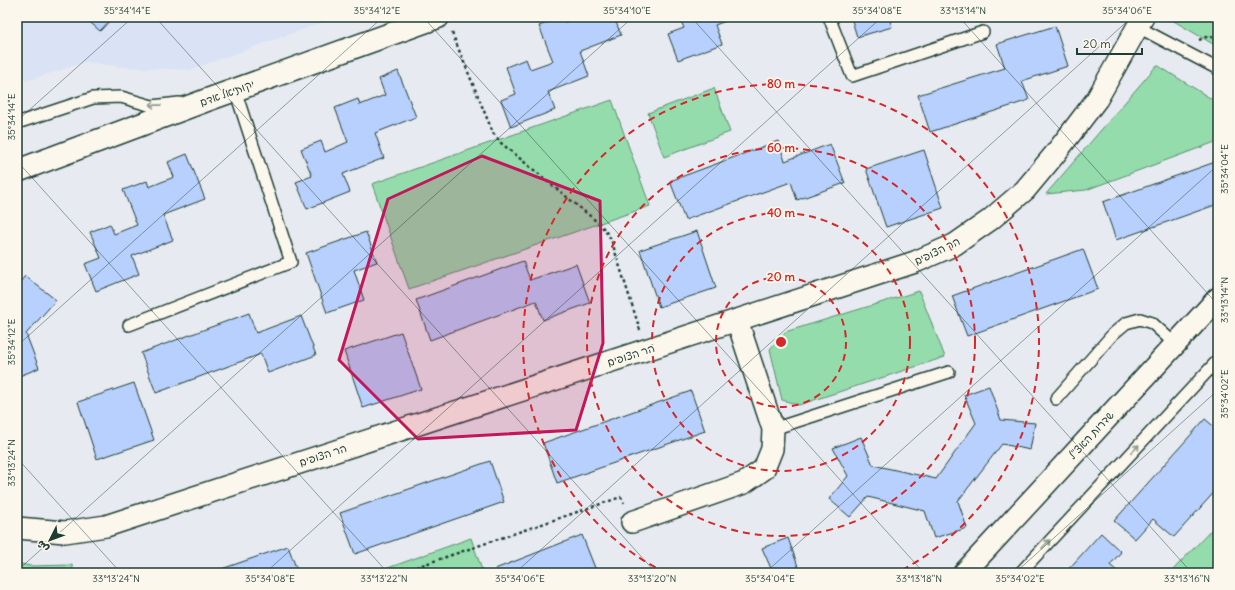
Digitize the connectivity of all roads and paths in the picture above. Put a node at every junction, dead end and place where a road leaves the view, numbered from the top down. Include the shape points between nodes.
1 (829, 17) edge
2 (1141, 22) edge
3 (445, 24) edge
4 (983, 32) dead end
5 (1218, 69) edge
6 (235, 90) junction
7 (207, 100) junction
8 (17, 123) edge
9 (17, 171) edge
10 (1218, 298) edge
11 (737, 320) junction
12 (129, 325) dead end
13 (1175, 344) junction
14 (646, 350) junction
15 (1218, 360) edge
16 (949, 372) dead end
17 (1056, 399) dead end
18 (773, 429) junction
19 (632, 522) joint
20 (17, 528) edge
21 (399, 573) edge
22 (964, 573) edge
23 (1020, 573) edge

1 - 4 lane via 852,76
2 - 5 lane
2 - 11 street, הר הצופים via 1097,98 1059,148 1025,190 990,220 954,245 915,262
3 - 6 street, יקותיאל אדם
3 - 14 path via 493,133 501,143 601,225 611,239
6 - 7 street, יקותיאל אדם
6 - 12 lane via 291,262
7 -> 8 lane via 152,106 121,97 93,98
7 - 9 street, יקותיאל אדם
10 - 13 street, שדרות האצ"ל
11 - 14 street, הר הצופים
11 - 18 street
13 - 17 lane via 1152,323 1140,319 1126,323 1113,334
13 - 22 street, שדרות האצ"ל
14 - 20 street, הר הצופים via 106,526 65,532
23 -> 15 lane
16 - 18 lane
18 - 19 street via 772,448 764,469 744,483
19 - 21 path via 622,497

